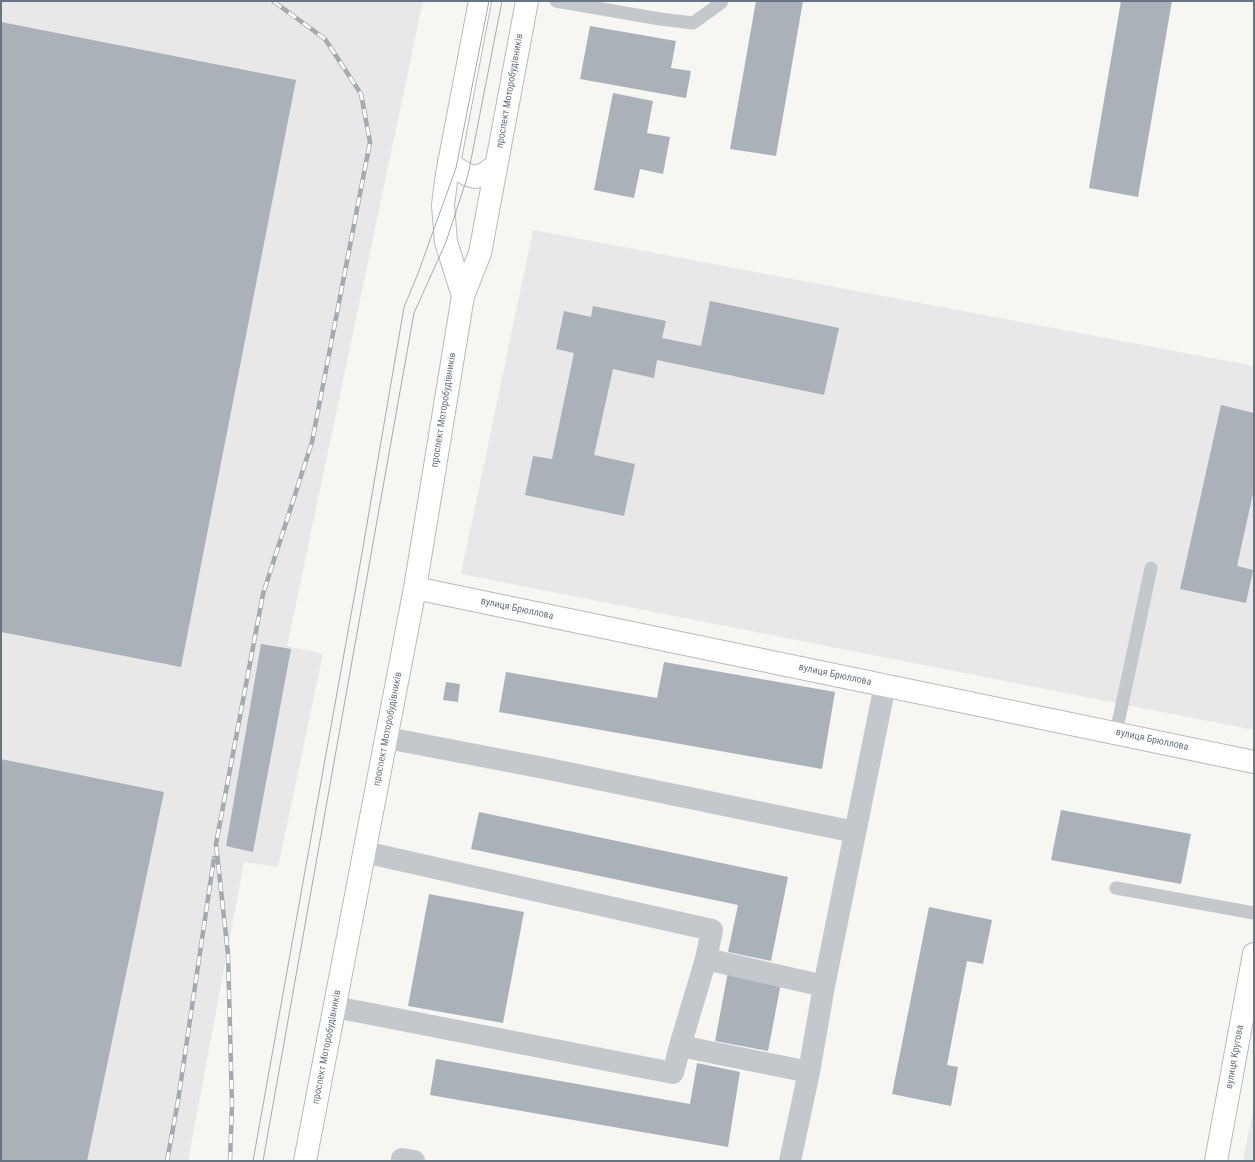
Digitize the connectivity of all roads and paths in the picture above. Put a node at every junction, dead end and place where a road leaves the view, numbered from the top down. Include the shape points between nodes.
1 (480, 1) edge
2 (527, 1) edge
3 (556, 1) edge
4 (722, 1) edge
5 (450, 161) junction
6 (496, 166) junction
7 (463, 296) junction
8 (1151, 568) dead end
9 (415, 588) junction
10 (885, 685) junction
11 (1116, 733) junction
12 (387, 738) junction
13 (1254, 762) edge
14 (855, 832) junction
15 (364, 852) junction
16 (1116, 888) dead end
17 (1254, 913) edge
18 (706, 959) junction
19 (1253, 964) edge
20 (824, 986) junction
21 (335, 1007) junction
22 (680, 1046) junction
23 (808, 1072) junction
24 (305, 1161) edge
25 (790, 1161) edge
26 (1216, 1161) edge

1 - 5 main road, проспект Моторобудівників
2 - 6 main road, проспект Моторобудівників
3 - 4 lane via 692,23
5 - 6 main road via 456,168 475,177
5 - 7 main road, проспект Моторобудівників via 443,205 446,242
6 - 7 main road, проспект Моторобудівників via 480,253
7 - 9 main road, проспект Моторобудівників
8 - 11 lane
9 - 10 main road, вулиця Брюллова
9 - 12 main road, проспект Моторобудівників
10 - 11 main road, вулиця Брюллова
10 - 14 street
11 - 13 main road, вулиця Брюллова
12 - 14 street
12 - 15 main road, проспект Моторобудівників
14 - 20 street
15 - 18 street via 712,930
15 - 21 main road, проспект Моторобудівників
16 - 17 lane
18 - 20 street
18 - 22 street
19 - 26 main road, вулиця Кругова
20 - 23 street
21 - 22 street via 673,1073
21 - 24 main road, проспект Моторобудівників
22 - 23 street
23 - 25 street

